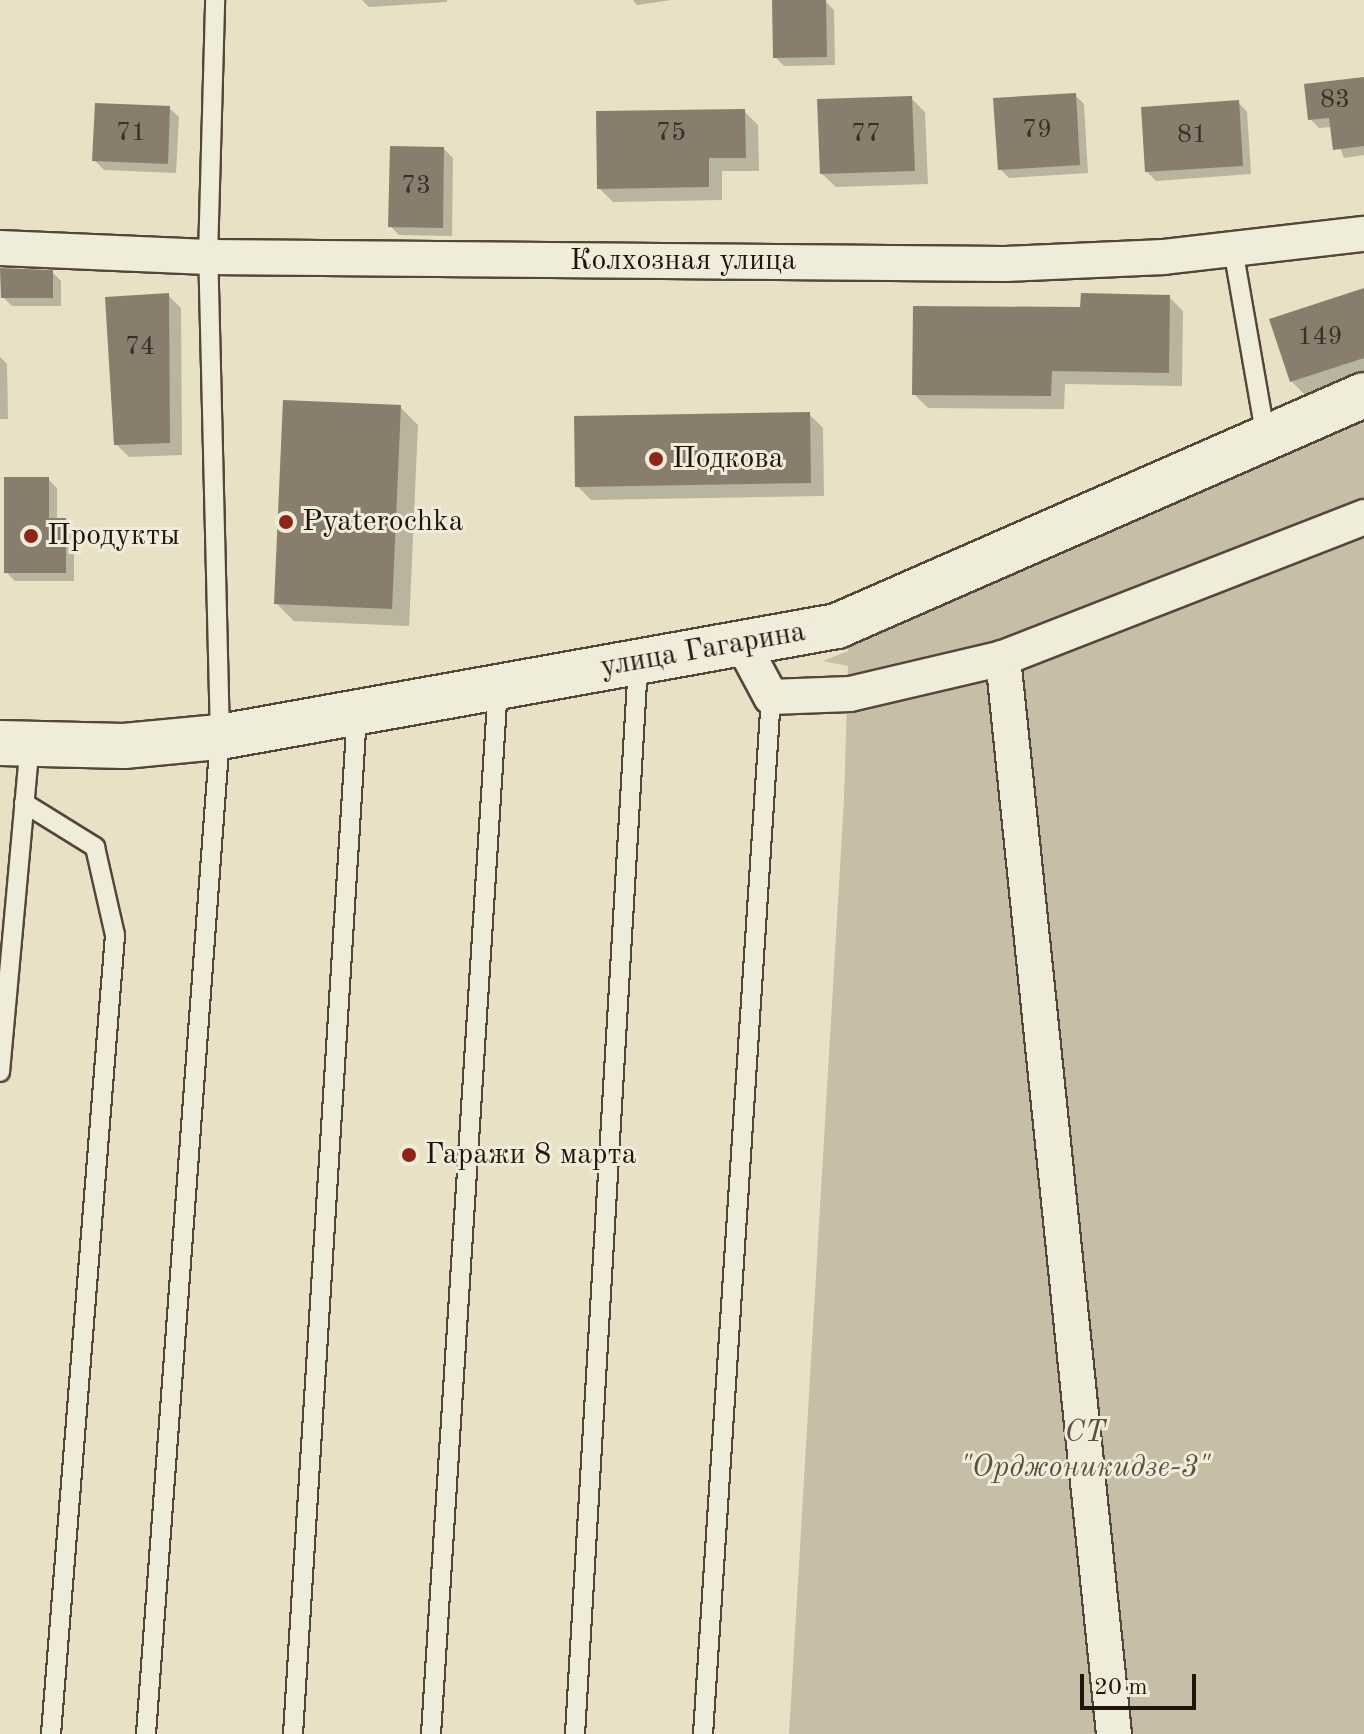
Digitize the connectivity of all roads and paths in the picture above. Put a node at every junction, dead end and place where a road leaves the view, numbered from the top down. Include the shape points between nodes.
1 (215, 0) edge
2 (1364, 234) edge
3 (0, 248) edge
4 (1233, 249) junction
5 (208, 257) junction
6 (1364, 395) edge
7 (1266, 438) junction
8 (1364, 517) edge
9 (742, 643) junction
10 (1003, 658) junction
11 (638, 662) junction
12 (498, 687) junction
13 (771, 697) junction
14 (357, 713) junction
15 (220, 737) junction
16 (15, 744) edge
17 (24, 803) junction
18 (0, 1072) edge
19 (51, 1734) edge
20 (146, 1734) edge
21 (293, 1734) edge
22 (431, 1734) edge
23 (575, 1734) edge
24 (703, 1734) edge
25 (1114, 1734) edge

1 - 5 lane
2 - 4 street, Колхозная улица
3 - 5 street, Колхозная улица
4 - 5 street, Колхозная улица via 1005,264
4 - 7 lane
5 - 15 lane
6 - 7 main road, улица Гагарина
7 - 9 main road, улица Гагарина via 837,626
8 - 10 street
9 - 11 main road, улица Гагарина
9 - 13 street
10 - 13 street via 850,694
10 - 25 street
11 - 12 main road, улица Гагарина
11 - 23 lane
12 - 14 main road, улица Гагарина
12 - 22 lane
13 - 24 lane
14 - 15 main road, улица Гагарина
14 - 21 lane
15 - 16 main road, улица Гагарина
15 - 20 lane
16 - 17 lane
17 - 18 lane
17 - 19 lane via 95,847 115,935

